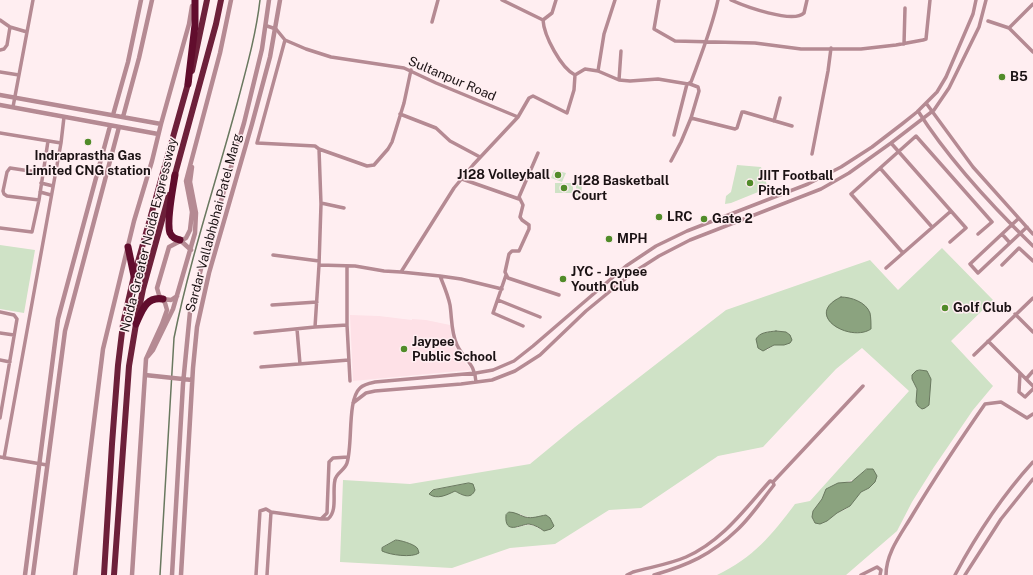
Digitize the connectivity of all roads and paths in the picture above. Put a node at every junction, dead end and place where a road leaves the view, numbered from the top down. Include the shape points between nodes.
1 (33, 0) edge
2 (142, 0) edge
3 (152, 0) edge
4 (194, 0) edge
5 (207, 0) edge
6 (221, 0) edge
7 (231, 0) edge
8 (269, 0) edge
9 (280, 0) edge
10 (438, 0) edge
11 (502, 0) edge
12 (556, 0) edge
13 (615, 0) edge
14 (659, 0) edge
15 (718, 0) edge
16 (731, 0) edge
17 (807, 0) edge
18 (930, 0) edge
19 (976, 0) edge
20 (986, 0) edge
21 (1033, 4) edge
22 (905, 8) dead end
23 (0, 20) edge
24 (543, 20) junction
25 (988, 21) dead end
26 (432, 22) dead end
27 (267, 26) junction
28 (10, 27) junction
29 (1009, 28) junction
30 (276, 29) junction
31 (27, 32) junction
32 (285, 40) junction
33 (706, 41) junction
34 (904, 44) junction
35 (831, 48) junction
36 (0, 50) edge
37 (621, 51) dead end
38 (1033, 52) edge
39 (411, 70) junction
40 (598, 71) junction
41 (0, 72) edge
42 (19, 75) junction
43 (575, 75) junction
44 (619, 80) junction
45 (188, 84) junction
46 (688, 84) junction
47 (0, 95) edge
48 (15, 97) junction
49 (780, 98) dead end
50 (926, 103) junction
51 (0, 105) edge
52 (13, 107) junction
53 (918, 111) junction
54 (931, 112) junction
55 (400, 114) junction
56 (113, 115) junction
57 (64, 117) junction
58 (123, 117) junction
59 (518, 117) junction
60 (691, 118) junction
61 (923, 118) junction
62 (774, 121) junction
63 (161, 124) junction
64 (110, 126) junction
65 (792, 126) dead end
66 (119, 127) junction
67 (0, 133) edge
68 (158, 134) junction
69 (674, 135) dead end
70 (48, 141) junction
71 (61, 143) junction
72 (891, 143) junction
73 (319, 149) junction
74 (898, 152) junction
75 (538, 153) dead end
76 (812, 154) dead end
77 (480, 157) junction
78 (193, 158) junction
79 (671, 160) dead end
80 (880, 168) junction
81 (43, 173) junction
82 (174, 175) junction
83 (462, 179) junction
84 (41, 183) junction
85 (53, 186) junction
86 (40, 192) junction
87 (51, 195) junction
88 (772, 198) junction
89 (519, 199) junction
90 (39, 200) junction
91 (321, 203) junction
92 (776, 207) junction
93 (344, 208) dead end
94 (950, 211) junction
95 (1018, 218) junction
96 (1011, 225) junction
97 (932, 227) junction
98 (0, 228) edge
99 (1027, 228) junction
100 (978, 234) dead end
101 (1002, 234) junction
102 (1020, 234) junction
103 (1033, 234) edge
104 (180, 240) junction
105 (950, 242) dead end
106 (1010, 243) junction
107 (1033, 246) edge
108 (128, 247) junction
109 (191, 250) junction
110 (903, 253) junction
111 (273, 255) dead end
112 (1033, 261) edge
113 (319, 263) junction
114 (1002, 265) dead end
115 (347, 266) junction
116 (886, 268) dead end
117 (401, 272) junction
118 (506, 275) junction
119 (134, 276) junction
120 (440, 276) junction
121 (502, 289) junction
122 (558, 294) dead end
123 (177, 296) junction
124 (1033, 298) edge
125 (163, 299) junction
126 (498, 300) junction
127 (317, 302) junction
128 (272, 305) dead end
129 (0, 312) edge
130 (1015, 314) junction
131 (540, 317) dead end
132 (136, 324) junction
133 (347, 325) junction
134 (523, 326) dead end
135 (315, 327) junction
136 (297, 329) junction
137 (1033, 332) edge
138 (0, 333) edge
139 (255, 333) dead end
140 (548, 333) junction
141 (14, 335) junction
142 (554, 341) junction
143 (988, 341) junction
144 (974, 355) dead end
145 (146, 359) junction
146 (0, 360) edge
147 (349, 360) junction
148 (10, 362) junction
149 (300, 364) junction
150 (260, 367) dead end
151 (1033, 371) edge
152 (476, 373) junction
153 (1020, 373) junction
154 (145, 375) junction
155 (181, 379) junction
156 (1026, 379) junction
157 (0, 380) edge
158 (192, 380) junction
159 (6, 381) junction
160 (350, 381) dead end
161 (476, 382) junction
162 (864, 386) dead end
163 (1033, 386) edge
164 (1033, 389) edge
165 (1, 401) edge
166 (354, 404) junction
167 (1033, 414) edge
168 (0, 418) edge
169 (2, 457) edge
170 (348, 457) junction
171 (1033, 462) edge
172 (39, 464) junction
173 (47, 465) junction
174 (1033, 479) edge
175 (773, 482) junction
176 (271, 512) junction
177 (321, 519) junction
178 (25, 575) edge
179 (33, 575) edge
180 (75, 575) edge
181 (104, 575) edge
182 (114, 575) edge
183 (132, 575) edge
184 (172, 575) edge
185 (181, 575) edge
186 (256, 575) edge
187 (267, 575) edge
188 (627, 575) edge
189 (654, 575) edge
190 (861, 575) edge
191 (880, 575) edge
192 (886, 575) edge
193 (955, 575) edge
194 (965, 575) edge

1 - 31 street
2 - 56 street
3 - 58 street
4 - 45 highway via 195,25
4 - 63 street
5 - 45 highway, Noida-Greater Noida Expressway
6 - 82 highway, Noida-Greater Noida Expressway
7 - 78 street
8 - 27 street, Sardar Vallabhbhai Patel Marg
9 - 30 street, Sardar Vallabhbhai Patel Marg
10 - 26 street
11 - 24 street
12 - 24 street via 552,13
13 - 40 street via 604,34
14 - 33 street via 654,29 675,41
15 - 33 street
16 - 17 street via 780,16 798,16 804,13
18 - 34 street via 926,39
19 - 50 street via 973,14 946,77 937,92
20 - 54 street via 979,27 950,88
21 - 29 street
22 - 34 street
23 - 28 street
24 - 43 street via 561,63
25 - 29 street
27 - 30 street
27 - 155 street, Sardar Vallabhbhai Patel Marg via 244,123 190,312
28 - 31 street
28 - 36 street via 7,45 4,50
29 - 38 street
30 - 32 street, Sultanpur Road
30 - 158 street, Sardar Vallabhbhai Patel Marg via 252,124 209,273 197,327
31 - 42 street
32 - 39 street, Sultanpur Road via 331,57
32 - 73 street via 257,143 315,146
33 - 35 street via 755,43 800,49
33 - 46 street
34 - 35 street via 861,49
35 - 76 street
37 - 44 street
39 - 55 street
39 - 59 street, Sultanpur Road
40 - 43 street via 585,69
40 - 44 street
41 - 42 street
42 - 48 street
43 - 59 street via 574,90 567,113 533,96 529,98
44 - 46 street via 658,79
45 - 119 highway, Noida-Greater Noida Expressway
46 - 60 street via 699,89
46 - 69 street
47 - 48 street
48 - 52 street
48 - 56 street
49 - 62 street
50 - 53 street
50 - 54 street
51 - 52 street
52 - 57 street
53 - 61 street
53 - 88 street via 872,147 841,167
54 - 61 street
54 - 95 street via 973,167
55 - 73 street via 390,146 372,166
55 - 77 street via 436,128 450,141
56 - 58 street
57 - 64 street
57 - 71 street
58 - 63 street
59 - 77 street
60 - 62 street via 735,129 742,112
60 - 79 street
61 - 72 street
61 - 96 street via 964,173
62 - 65 street
63 - 68 street
64 - 66 street
64 - 172 street via 58,319
66 - 68 street
66 - 173 street via 66,324
67 - 70 street
68 - 108 street
70 - 71 street
70 - 81 street
71 - 85 street
72 - 74 street
72 - 92 street via 849,173 820,189
73 - 91 street
74 - 80 street
74 - 94 street
74 - 100 street via 916,136 992,222
75 - 89 street
77 - 83 street
78 - 104 street via 186,181 192,204 192,221 188,236
78 - 109 street via 190,182 196,218
80 - 97 street
80 - 110 street via 851,194
81 - 84 street
81 - 90 street via 10,168 3,191 7,196
82 - 104 highway via 170,233
82 - 132 highway, Noida-Greater Noida Expressway
83 - 89 street
83 - 117 street via 439,210
84 - 85 street
84 - 86 street
85 - 87 street
86 - 87 street
86 - 90 street
87 - 169 street
88 - 92 street
88 - 140 street via 687,231 656,246 626,266
89 - 118 street via 523,203 520,217 530,226 520,249 509,254
90 - 98 street via 32,232
91 - 93 street
91 - 113 street
92 - 142 street via 690,240 659,256 592,306
94 - 97 street
94 - 105 street via 966,228
95 - 96 street
95 - 99 street
96 - 101 street
96 - 102 street
97 - 110 street
99 - 102 street
99 - 103 street
101 - 106 street
101 - 106 street via 970,264 978,273
102 - 106 street
102 - 107 street
104 - 109 street
104 - 125 street via 171,244 167,250 157,288 159,296
108 - 119 highway
108 - 180 street via 103,349
109 - 123 street
110 - 116 street
111 - 113 street
112 - 114 street via 1019,248
113 - 115 street
113 - 127 street
115 - 117 street
115 - 133 street
117 - 120 street
118 - 121 street
118 - 122 street
119 - 181 highway, Noida-Greater Noida Expressway via 123,324 118,365
120 - 121 street
120 - 152 street via 448,298 456,342
121 - 126 street
123 - 125 street via 171,300
123 - 145 street via 168,322
124 - 130 street
125 - 132 highway via 150,300
125 - 145 street via 167,310
126 - 131 street
126 - 134 street via 494,314
127 - 128 street
127 - 135 street
129 - 141 street via 17,317
130 - 137 street
130 - 143 street
132 - 182 highway, Noida-Greater Noida Expressway via 129,366
133 - 135 street
133 - 147 street
135 - 136 street
136 - 139 street
136 - 149 street
138 - 141 street
140 - 142 street
140 - 152 street via 514,360 493,370
141 - 148 street
142 - 161 street via 540,355 515,371 492,380
143 - 144 street
143 - 153 street
145 - 154 street
146 - 148 street
147 - 149 street
147 - 160 street
148 - 159 street
149 - 150 street
151 - 156 street
152 - 161 street
152 - 166 street via 367,384 356,394
153 - 156 street
153 - 164 street via 1019,392 1025,397
154 - 155 street
154 - 183 street
155 - 158 street
155 - 184 street, Sardar Vallabhbhai Patel Marg
156 - 163 street
157 - 159 street
158 - 185 street, Sardar Vallabhbhai Patel Marg
159 - 165 street
161 - 166 street via 375,391 366,393
162 - 175 street
165 - 168 street
166 - 170 street
167 - 192 street via 1027,418 1001,402 985,404 947,459 898,539 888,558
169 - 172 street
170 - 177 street via 347,464 336,475 331,516 328,519
170 - 177 street via 333,458 329,462 327,513
171 - 193 street via 993,511
172 - 173 street
172 - 178 street
173 - 179 street
174 - 194 street via 1001,519
175 - 188 street via 770,481 731,526 707,545 686,557
175 - 189 street via 774,485 738,529 720,545 683,566
176 - 177 street
176 - 186 street via 266,509 259,514
176 - 187 street
190 - 191 street via 877,567 881,570

